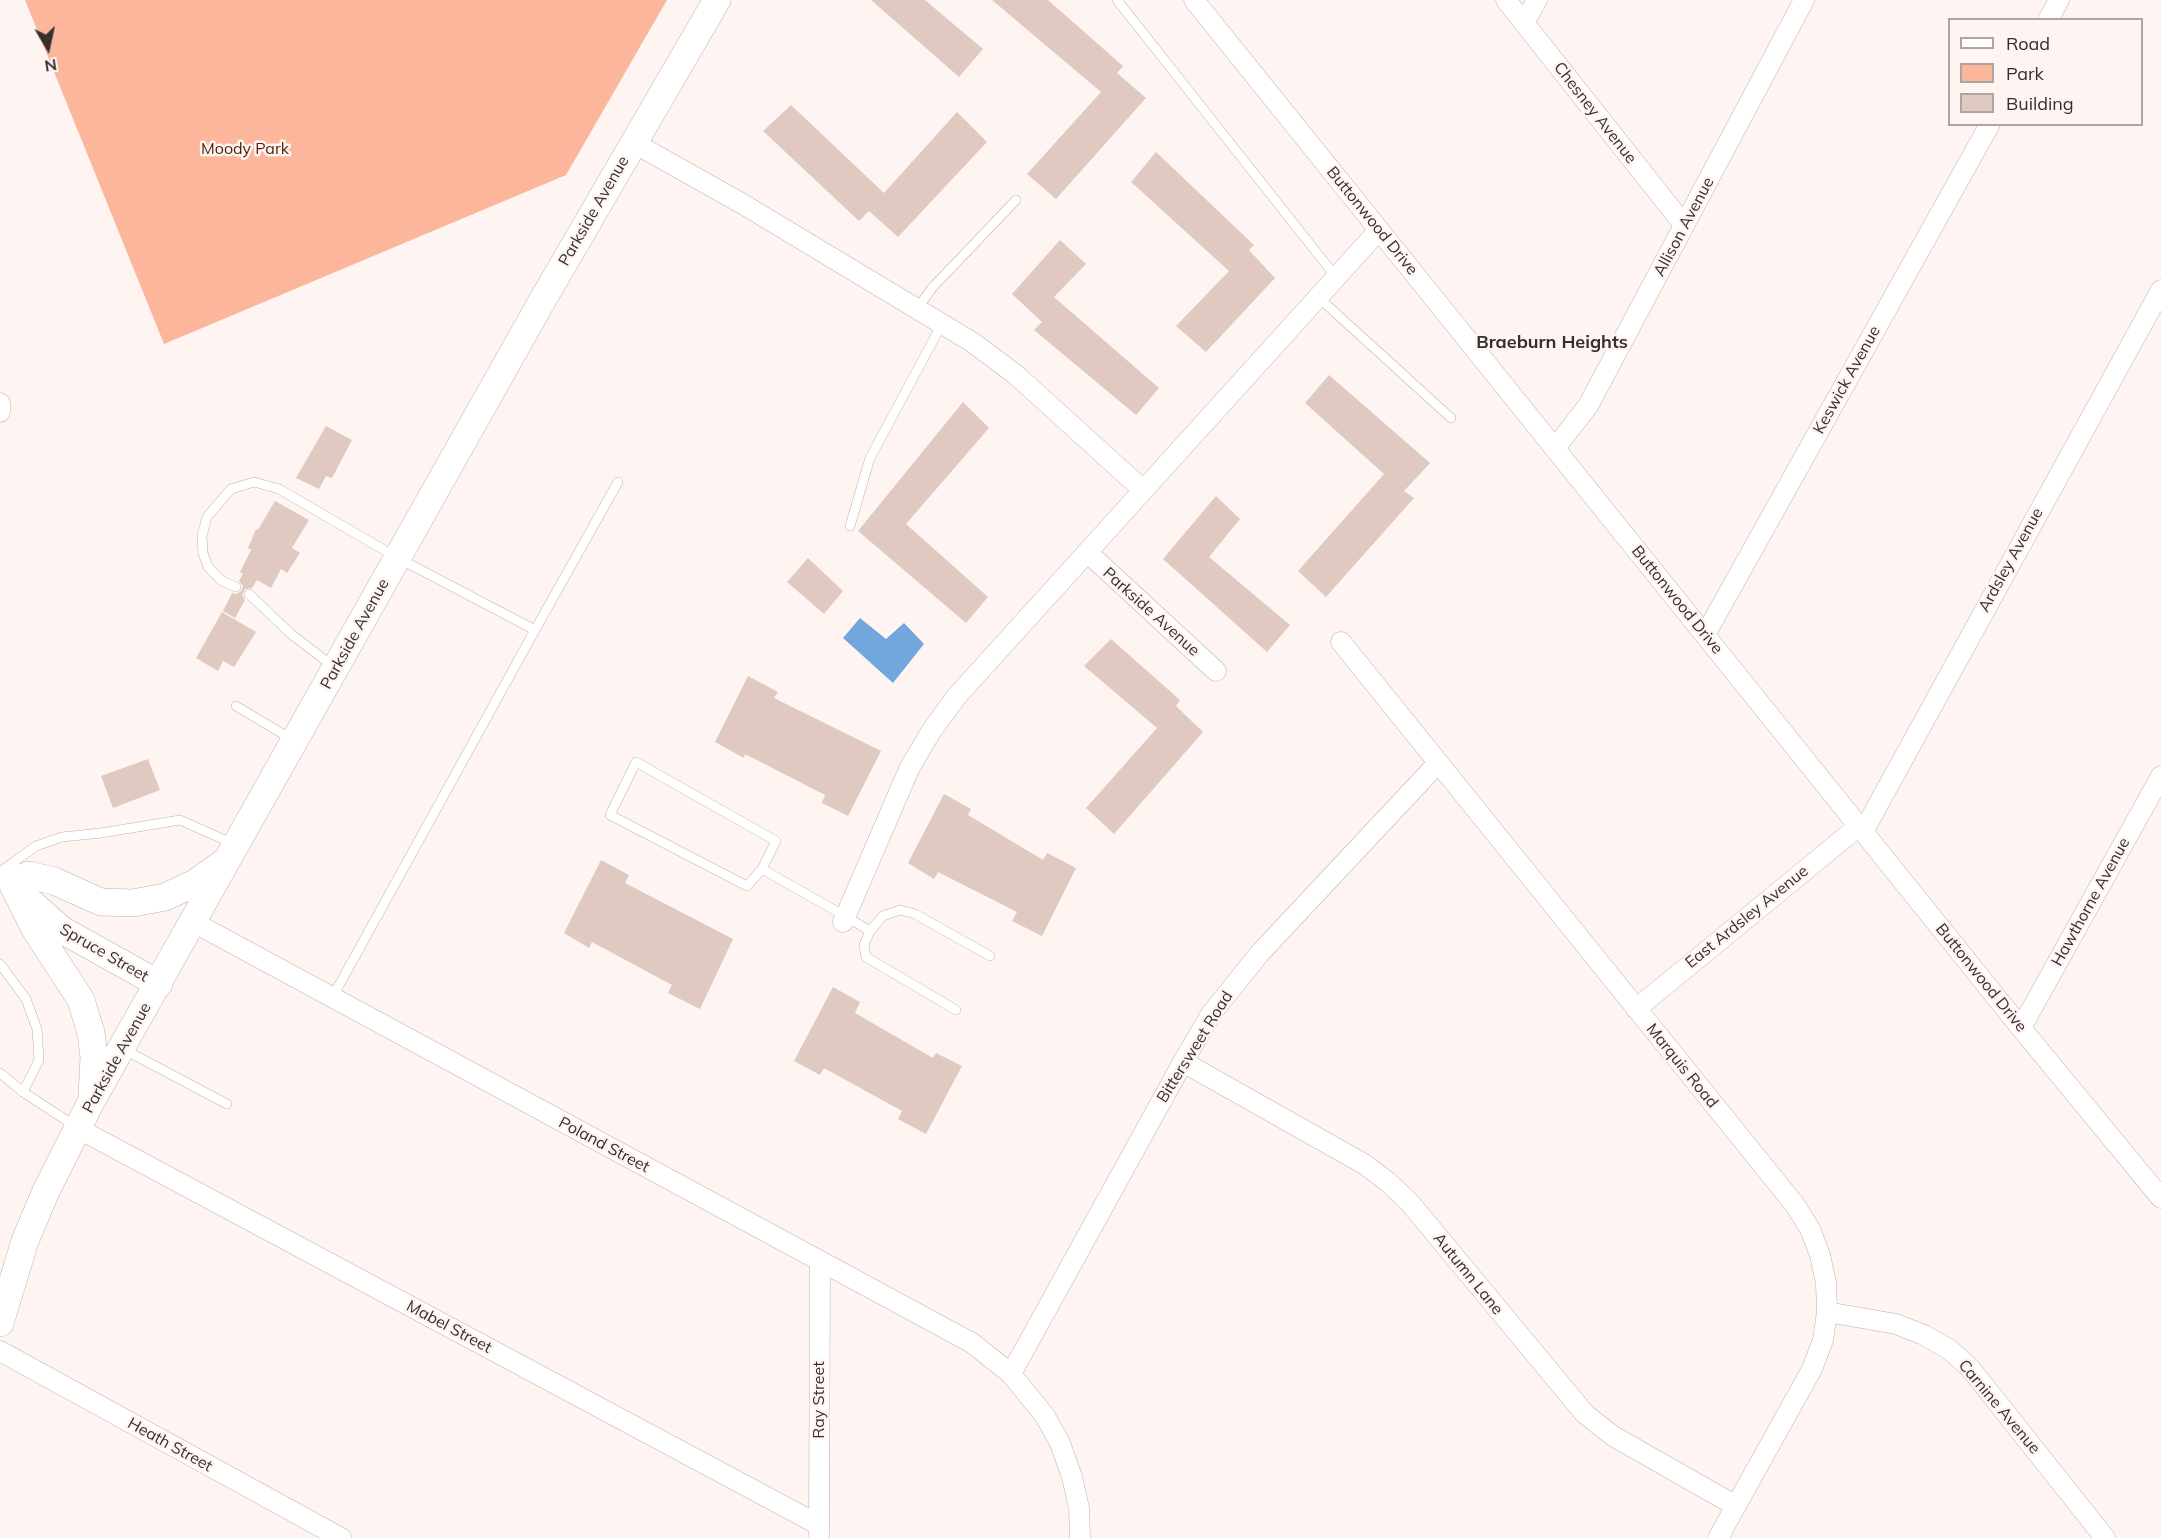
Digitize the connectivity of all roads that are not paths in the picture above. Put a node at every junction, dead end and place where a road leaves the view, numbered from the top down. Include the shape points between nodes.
1 (717, 0) edge
2 (1117, 0) edge
3 (1194, 0) edge
4 (1506, 0) edge
5 (1537, 0) edge
6 (1804, 0) edge
7 (2059, 0) edge
8 (2049, 18) edge
9 (1524, 23) junction
10 (1988, 126) edge
11 (634, 143) junction
12 (1016, 200) dead end
13 (1684, 225) junction
14 (1379, 230) junction
15 (1336, 277) junction
16 (2161, 290) edge
17 (1318, 297) junction
18 (916, 309) junction
19 (942, 324) junction
20 (0, 403) edge
21 (0, 412) edge
22 (1451, 418) dead end
23 (1555, 448) junction
24 (618, 482) dead end
25 (1143, 490) junction
26 (850, 526) dead end
27 (1087, 552) junction
28 (398, 558) junction
29 (236, 587) dead end
30 (249, 594) dead end
31 (535, 630) junction
32 (1705, 635) junction
33 (1341, 642) dead end
34 (336, 668) junction
35 (1216, 671) dead end
36 (236, 706) dead end
37 (295, 741) junction
38 (1438, 763) junction
39 (2161, 776) edge
40 (1861, 829) junction
41 (232, 852) junction
42 (762, 869) junction
43 (4, 874) edge
44 (844, 919) junction
45 (193, 922) junction
46 (870, 931) junction
47 (990, 956) dead end
48 (0, 964) edge
49 (159, 984) junction
50 (332, 998) junction
51 (1636, 1009) junction
52 (956, 1010) dead end
53 (2021, 1028) junction
54 (122, 1049) junction
55 (1183, 1062) junction
56 (0, 1073) edge
57 (23, 1092) junction
58 (92, 1101) junction
59 (227, 1104) dead end
60 (79, 1129) junction
61 (2161, 1198) edge
62 (820, 1261) junction
63 (1827, 1312) junction
64 (0, 1323) edge
65 (0, 1351) edge
66 (1011, 1374) junction
67 (1736, 1506) junction
68 (819, 1532) edge
69 (341, 1538) edge
70 (1080, 1538) edge
71 (1718, 1538) edge
72 (2106, 1538) edge

1 - 11 main road, Parkside Avenue
2 - 15 lane
3 - 14 street, Buttonwood Drive
4 - 9 street, Chesney Avenue
5 - 9 street
6 - 13 street, Allison Avenue
7 - 8 street
9 - 13 street, Chesney Avenue
10 - 32 street, Keswick Avenue
11 - 18 street
11 - 28 main road, Parkside Avenue
12 - 18 lane
13 - 23 street, Allison Avenue via 1588,406
14 - 15 street
14 - 23 street, Buttonwood Drive
15 - 17 street
16 - 40 street, Ardsley Avenue
17 - 22 lane
17 - 25 street
18 - 19 street
19 - 25 street via 1015,374
19 - 26 lane via 870,458
20 - 21 street
23 - 32 street, Buttonwood Drive
24 - 31 lane
25 - 27 street
27 - 35 street, Parkside Avenue
27 - 44 street via 957,696 932,730 901,788
28 - 29 lane via 279,489 254,482 231,489 207,517 202,536 208,567 222,581
28 - 31 lane
28 - 34 main road, Parkside Avenue
30 - 34 lane via 291,634
31 - 50 lane
32 - 40 street, Buttonwood Drive
33 - 38 street, Marquis Road
34 - 37 main road, Parkside Avenue
36 - 37 lane
37 - 41 main road, Parkside Avenue
38 - 51 street, Marquis Road
38 - 55 street, Bittersweet Road via 1241,974 1211,1014
39 - 53 street, Hawthorne Avenue
40 - 51 street, East Ardsley Avenue
40 - 53 street, Buttonwood Drive
41 - 43 main road via 195,883 165,897 133,903 101,902 54,881
41 - 43 lane via 180,820 62,837 36,846
41 - 45 main road, Parkside Avenue
42 - 42 lane via 747,886 610,815 636,762 776,841
42 - 44 lane
43 - 49 main road, Spruce Street via 62,930
43 - 58 main road via 81,1000 94,1057
44 - 46 lane
45 - 49 main road, Parkside Avenue
45 - 50 street, Poland Street
46 - 47 lane via 883,916 900,910 915,914
46 - 52 lane via 864,945 866,957
48 - 57 lane via 26,999 37,1029 39,1060
49 - 54 main road, Parkside Avenue
50 - 62 street, Poland Street
51 - 63 street, Marquis Road via 1795,1205 1820,1255
53 - 61 street, Buttonwood Drive
54 - 58 main road, Parkside Avenue
54 - 59 lane
55 - 66 street, Bittersweet Road
55 - 67 street, Autumn Lane via 1364,1164 1388,1182 1410,1203 1585,1414 1613,1436
56 - 57 lane
57 - 60 lane
58 - 60 main road, Parkside Avenue
60 - 64 main road, Parkside Avenue via 25,1241
60 - 68 street, Mabel Street
62 - 66 street, Poland Street via 972,1343
62 - 68 street, Ray Street
63 - 67 street, Marquis Road via 1823,1340 1812,1369
63 - 72 street, Carnine Avenue via 1896,1324 1950,1350 1971,1368
65 - 69 street, Heath Street
66 - 70 street, Poland Street via 1027,1390 1060,1443 1079,1508
67 - 71 street, Marquis Road

